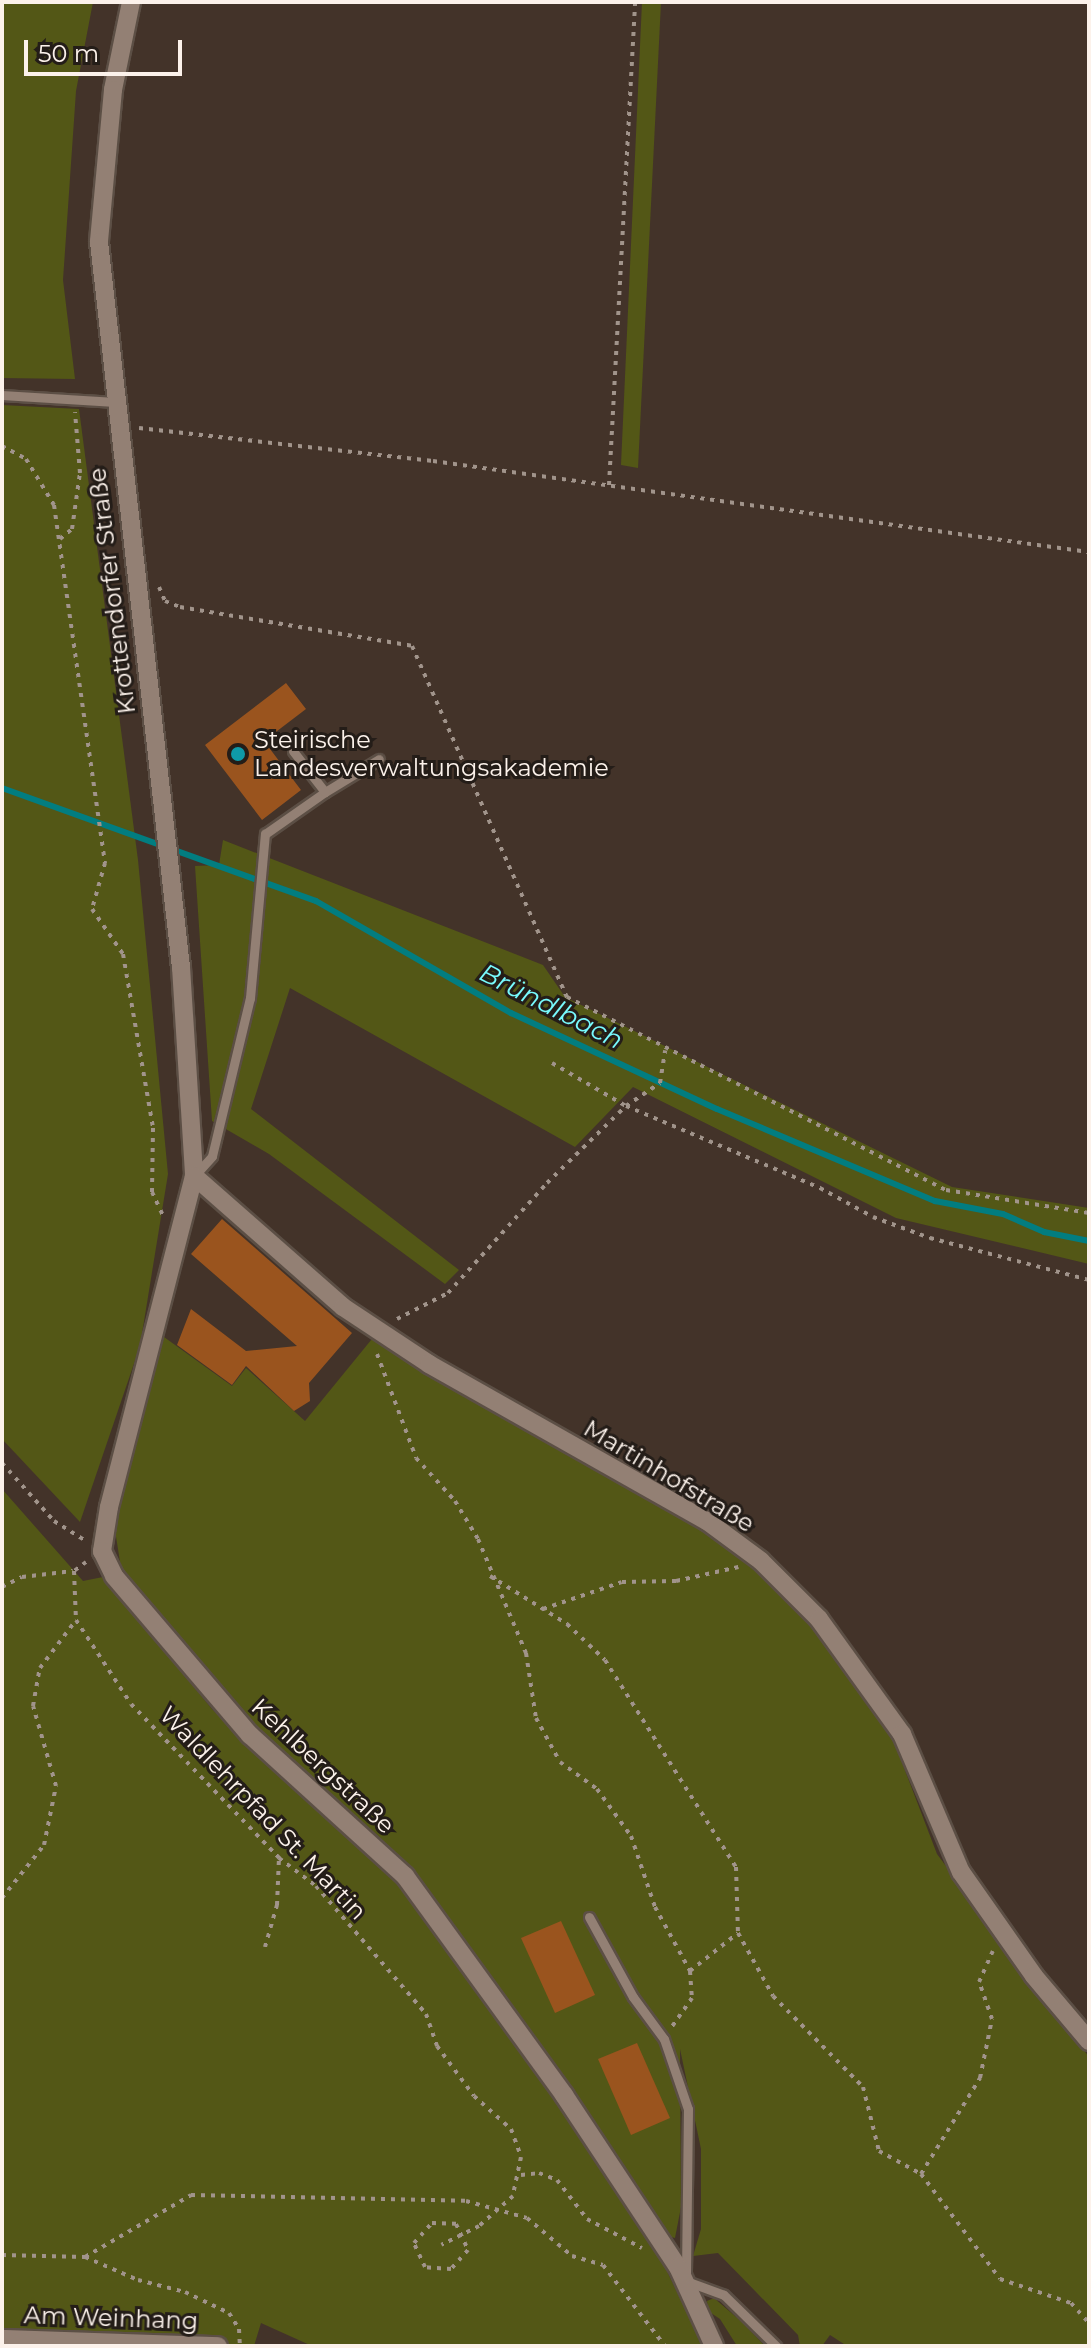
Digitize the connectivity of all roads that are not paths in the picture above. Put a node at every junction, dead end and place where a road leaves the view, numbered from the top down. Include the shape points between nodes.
1 (131, 2) edge
2 (2, 395) edge
3 (115, 402) junction
4 (293, 751) dead end
5 (379, 759) dead end
6 (325, 792) junction
7 (194, 1176) junction
8 (589, 1917) dead end
9 (1089, 2041) edge
10 (682, 2274) junction
11 (2, 2339) edge
12 (218, 2346) edge
13 (714, 2346) edge
14 (776, 2346) edge

1 - 3 street, Krottendorfer Straße via 113,90 99,242
2 - 3 lane
3 - 7 street, Krottendorfer Straße via 169,858
4 - 6 lane
5 - 6 lane
6 - 7 lane via 265,834 250,998 212,1156
7 - 9 street, Martinhofstraße via 380,1331 707,1521 761,1561 819,1619 902,1734 961,1872 1034,1976
7 - 10 street, Kehlbergstraße via 102,1551 114,1576 250,1735 405,1876 564,2095
8 - 10 lane via 633,1997 664,2039 688,2109
10 - 13 street, Kehlbergstraße
10 - 14 lane via 724,2295
11 - 12 street, Am Weinhang

